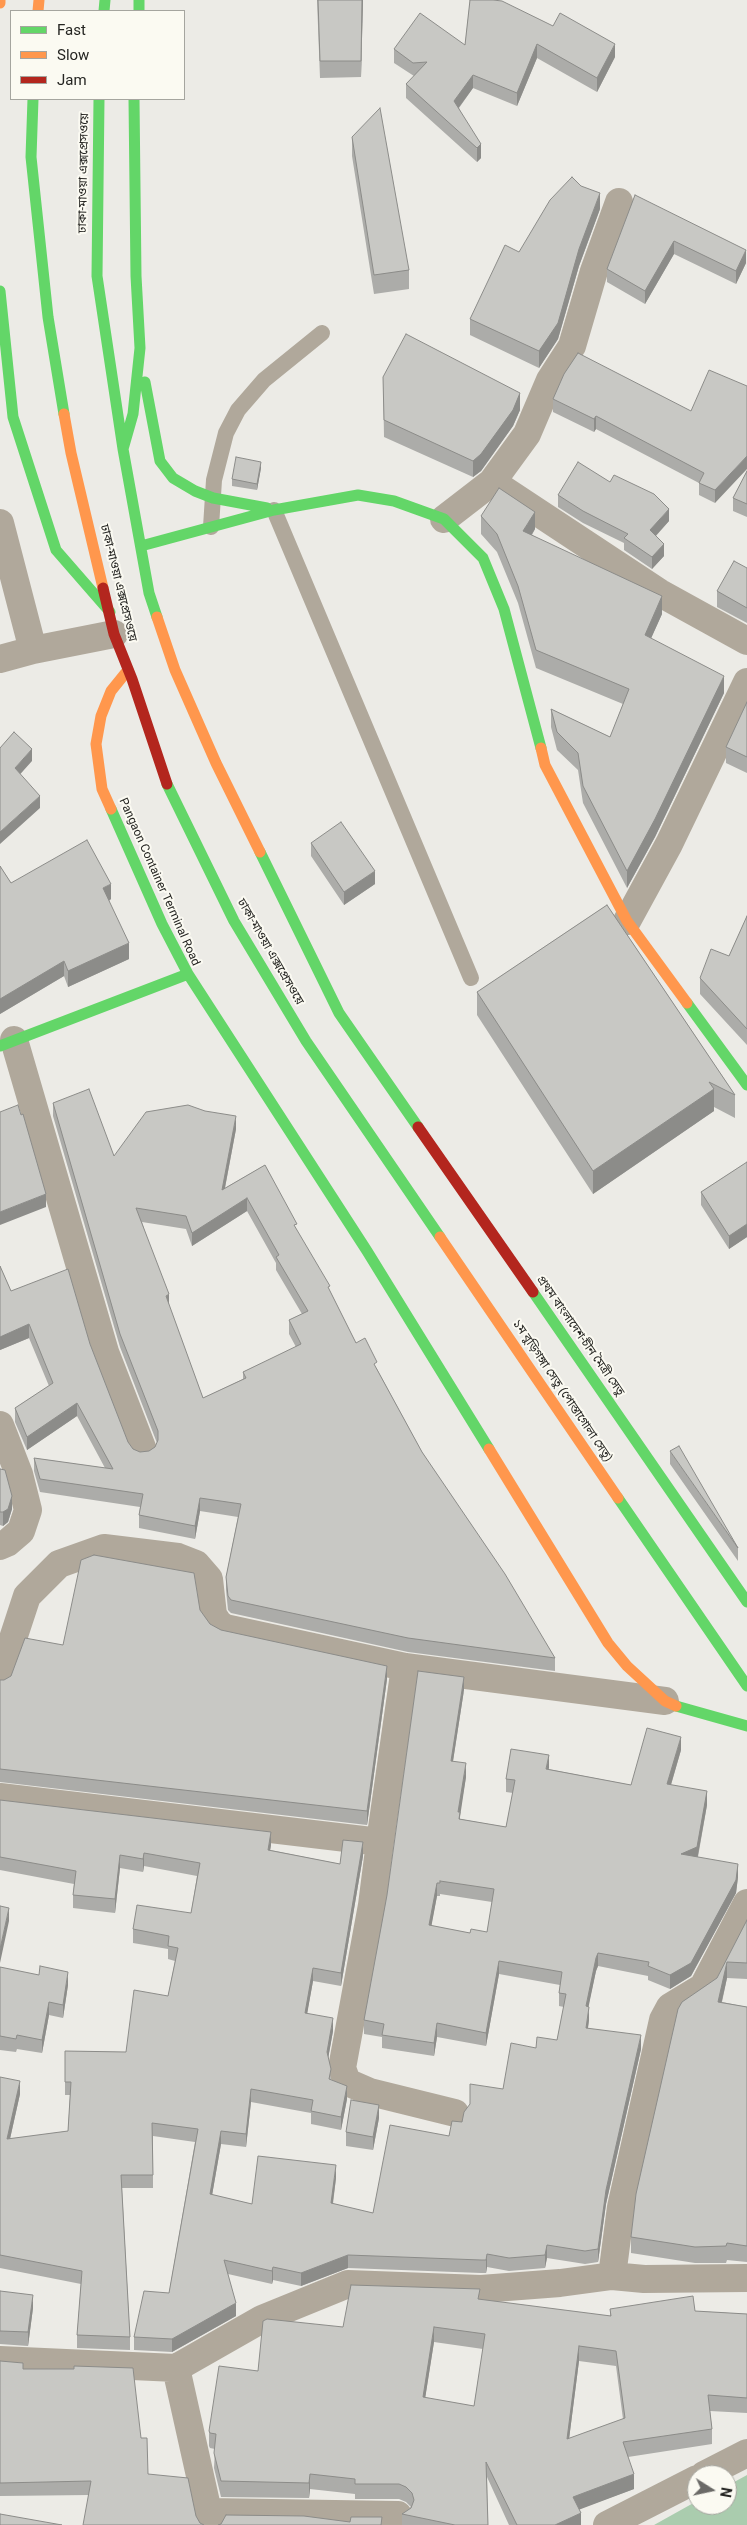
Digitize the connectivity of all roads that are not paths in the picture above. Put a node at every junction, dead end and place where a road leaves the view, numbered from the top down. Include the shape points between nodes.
1 (33, 100) edge
2 (99, 100) edge
3 (134, 100) edge
4 (619, 202) dead end
5 (0, 291) edge
6 (322, 333) dead end
7 (140, 348) junction
8 (123, 449) junction
9 (492, 482) junction
10 (212, 498) junction
11 (274, 510) junction
12 (444, 519) junction
13 (0, 523) edge
14 (211, 527) junction
15 (142, 546) junction
16 (112, 623) junction
17 (747, 641) edge
18 (33, 650) junction
19 (0, 659) edge
20 (128, 670) junction
21 (747, 682) edge
22 (627, 921) junction
23 (188, 974) junction
24 (471, 978) dead end
25 (7, 1043) edge
26 (747, 1085) edge
27 (390, 1086) joint
28 (355, 1111) joint
29 (0, 1425) edge
30 (143, 1450) edge
31 (0, 1546) edge
32 (747, 1602) edge
33 (405, 1667) junction
34 (0, 1678) edge
35 (747, 1686) edge
36 (665, 1701) junction
37 (747, 1726) edge
38 (0, 1797) edge
39 (380, 1842) junction
40 (747, 1903) edge
41 (455, 2113) dead end
42 (612, 2276) junction
43 (747, 2278) edge
44 (0, 2360) edge
45 (176, 2368) junction
46 (747, 2453) edge
47 (724, 2465) edge
48 (687, 2484) edge
49 (398, 2515) dead end
50 (209, 2518) edge
51 (607, 2525) edge

1 - 16 main road, ঢাকা-মাওয়া এক্সপ্রেসওয়ে via 31,158 48,317 72,453
2 - 8 main road, ঢাকা-মাওয়া এক্সপ্রেসওয়ে via 97,276
3 - 7 main road
4 - 9 street via 572,346 550,380 527,434
5 - 16 main road via 13,417 56,550
6 - 10 lane via 264,380 238,410 226,434
7 - 8 main road via 133,414
7 - 10 main road via 160,461 173,478
8 - 15 main road, ঢাকা-মাওয়া এক্সপ্রেসওয়ে
9 - 12 street
9 - 17 street via 660,593
10 - 11 main road
10 - 14 lane
11 - 12 main road via 358,495 394,501
11 - 14 main road
11 - 24 lane
12 - 22 main road via 483,558 504,610 545,765
13 - 18 street
14 - 15 main road
15 - 27 main road, ঢাকা-মাওয়া এক্সপ্রেসওয়ে via 149,593 175,670 216,763 339,1013
16 - 18 street
16 - 20 main road, ঢাকা-মাওয়া এক্সপ্রেসওয়ে
18 - 19 street
20 - 23 main road, Pangaon Container Terminal Road via 111,691 102,716 96,744 102,789
20 - 28 main road, ঢাকা-মাওয়া এক্সপ্রেসওয়ে via 170,794 234,921 306,1041
21 - 22 street via 669,844
22 - 26 main road
23 - 25 main road, Pangaon Container Terminal Road
23 - 36 main road via 367,1251 592,1620 627,1666
25 - 30 street via 105,1352
27 - 32 main road, প্রথম বাংলাদেশ-চীন মৈত্রী সেতু
28 - 35 main road, ১ম বুড়িগঙ্গা সেতু (পোস্তাগোলা সেতু)
29 - 31 street via 19,1474 28,1510 21,1530
33 - 34 street via 225,1628 214,1615 209,1579 196,1564 178,1556 104,1548 58,1564 27,1596
33 - 36 street
33 - 39 street
36 - 37 main road via 684,1710
38 - 39 street
39 - 41 street via 372,1905 342,2068 347,2082 370,2092
40 - 42 street via 702,1987 670,2007 663,2020 621,2207
42 - 43 street via 644,2279
42 - 45 street via 481,2289 348,2284 262,2320
44 - 45 street
45 - 50 street
46 - 47 street
48 - 51 street
49 - 50 street

